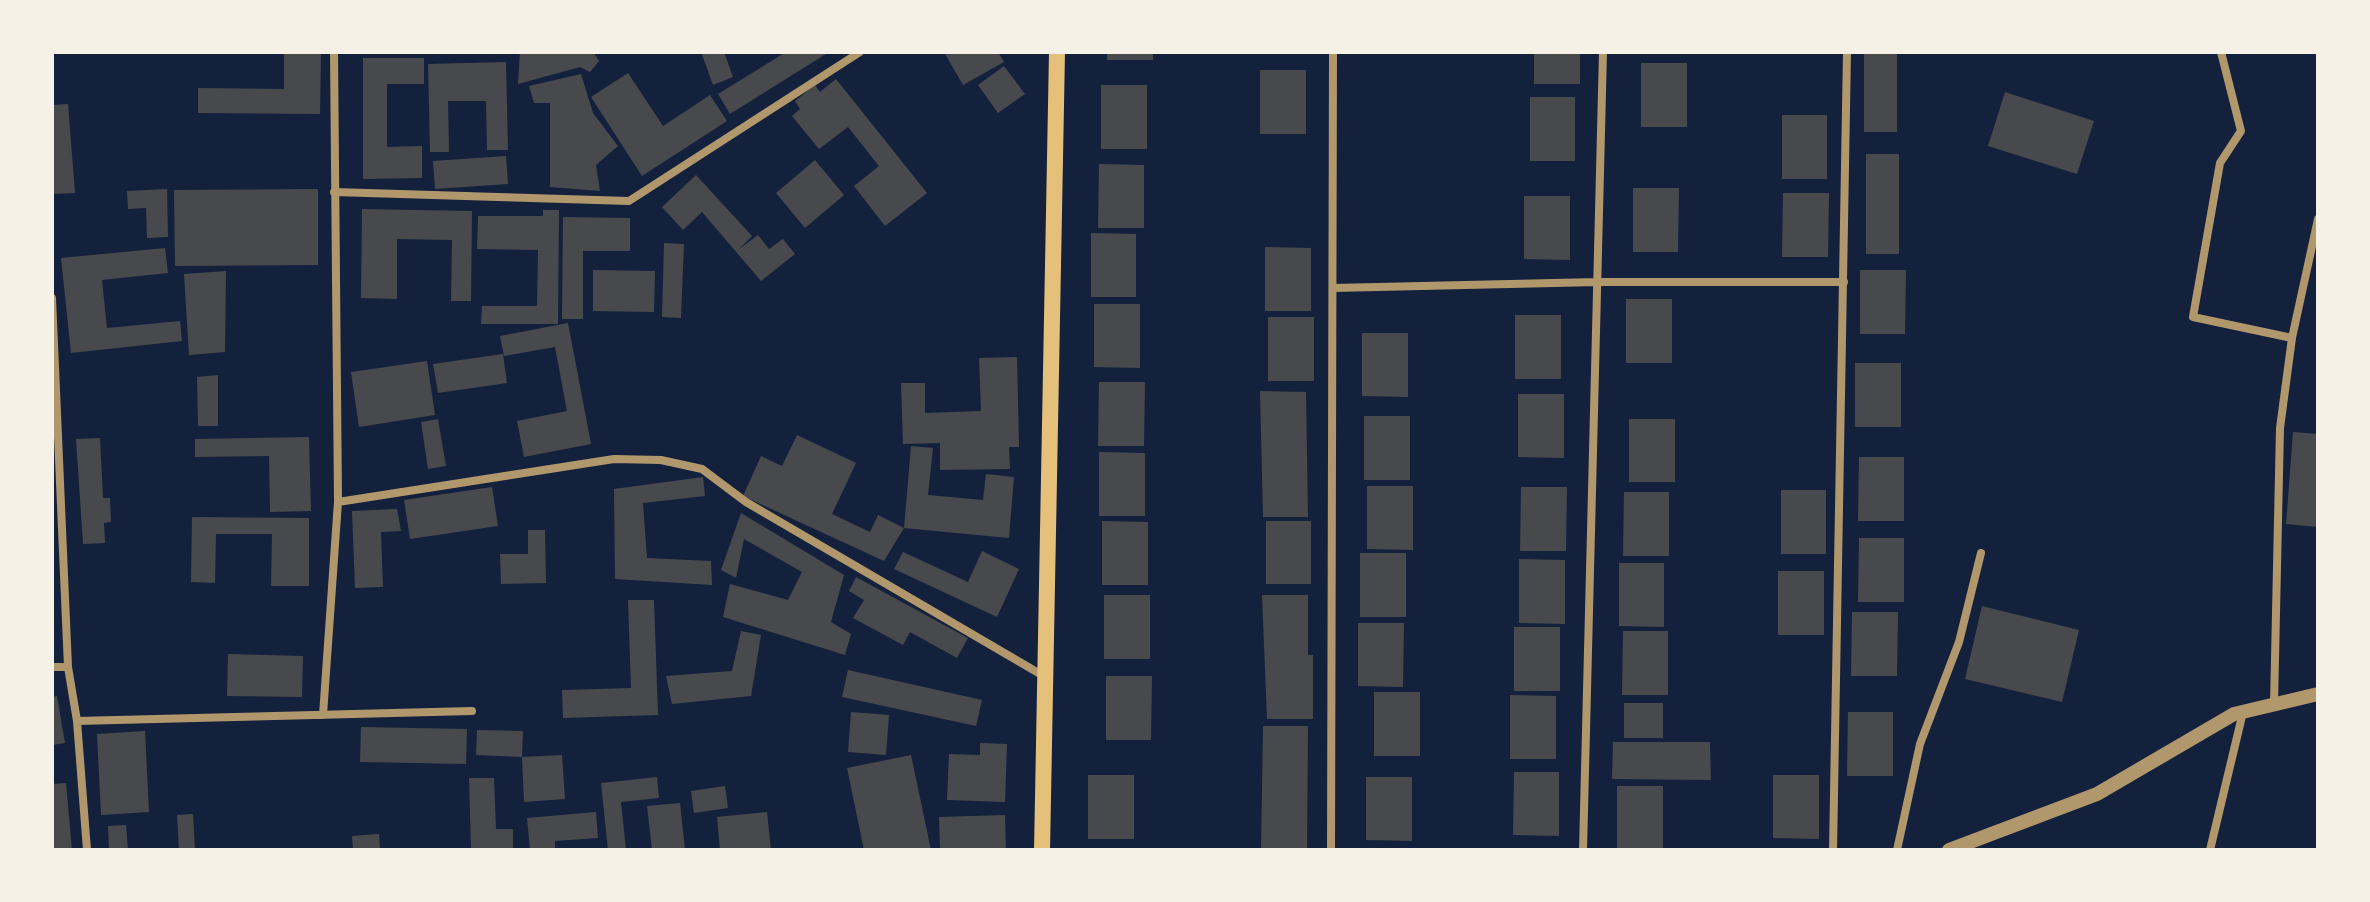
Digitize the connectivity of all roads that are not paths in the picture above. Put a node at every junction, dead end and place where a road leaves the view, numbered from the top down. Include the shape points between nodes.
1 (334, 52) edge
2 (860, 52) edge
3 (1057, 52) edge
4 (1333, 52) edge
5 (1603, 52) edge
6 (1847, 52) edge
7 (2221, 52) edge
8 (334, 192) junction
9 (2318, 219) edge
10 (1598, 282) junction
11 (1844, 282) junction
12 (1333, 288) junction
13 (52, 298) edge
14 (53, 311) edge
15 (2292, 338) junction
16 (338, 502) junction
17 (1981, 553) dead end
18 (52, 667) edge
19 (68, 667) junction
20 (1042, 675) junction
21 (2318, 694) edge
22 (2274, 705) junction
23 (472, 711) dead end
24 (2243, 712) junction
25 (323, 715) junction
26 (77, 721) junction
27 (87, 850) edge
28 (1042, 850) edge
29 (1331, 850) edge
30 (1583, 850) edge
31 (1833, 850) edge
32 (1897, 850) edge
33 (1949, 850) edge
34 (2210, 850) edge

1 - 8 street
2 - 8 street via 629,201
3 - 20 main road
4 - 12 street
5 - 10 street
6 - 11 street
7 - 15 street via 2241,131 2220,163 2193,317
8 - 16 street
9 - 15 street
10 - 11 street
10 - 12 street
10 - 30 street
11 - 31 street
12 - 29 street
13 - 14 street
14 - 19 street
15 - 22 street via 2280,428
16 - 20 street via 614,459 661,460 702,469 746,502
16 - 25 street
17 - 32 street via 1959,642 1920,744
18 - 19 street
19 - 26 street
20 - 28 main road
21 - 22 street
22 - 24 street
23 - 25 street
24 - 33 street via 2097,794
24 - 34 street
25 - 26 street
26 - 27 street

